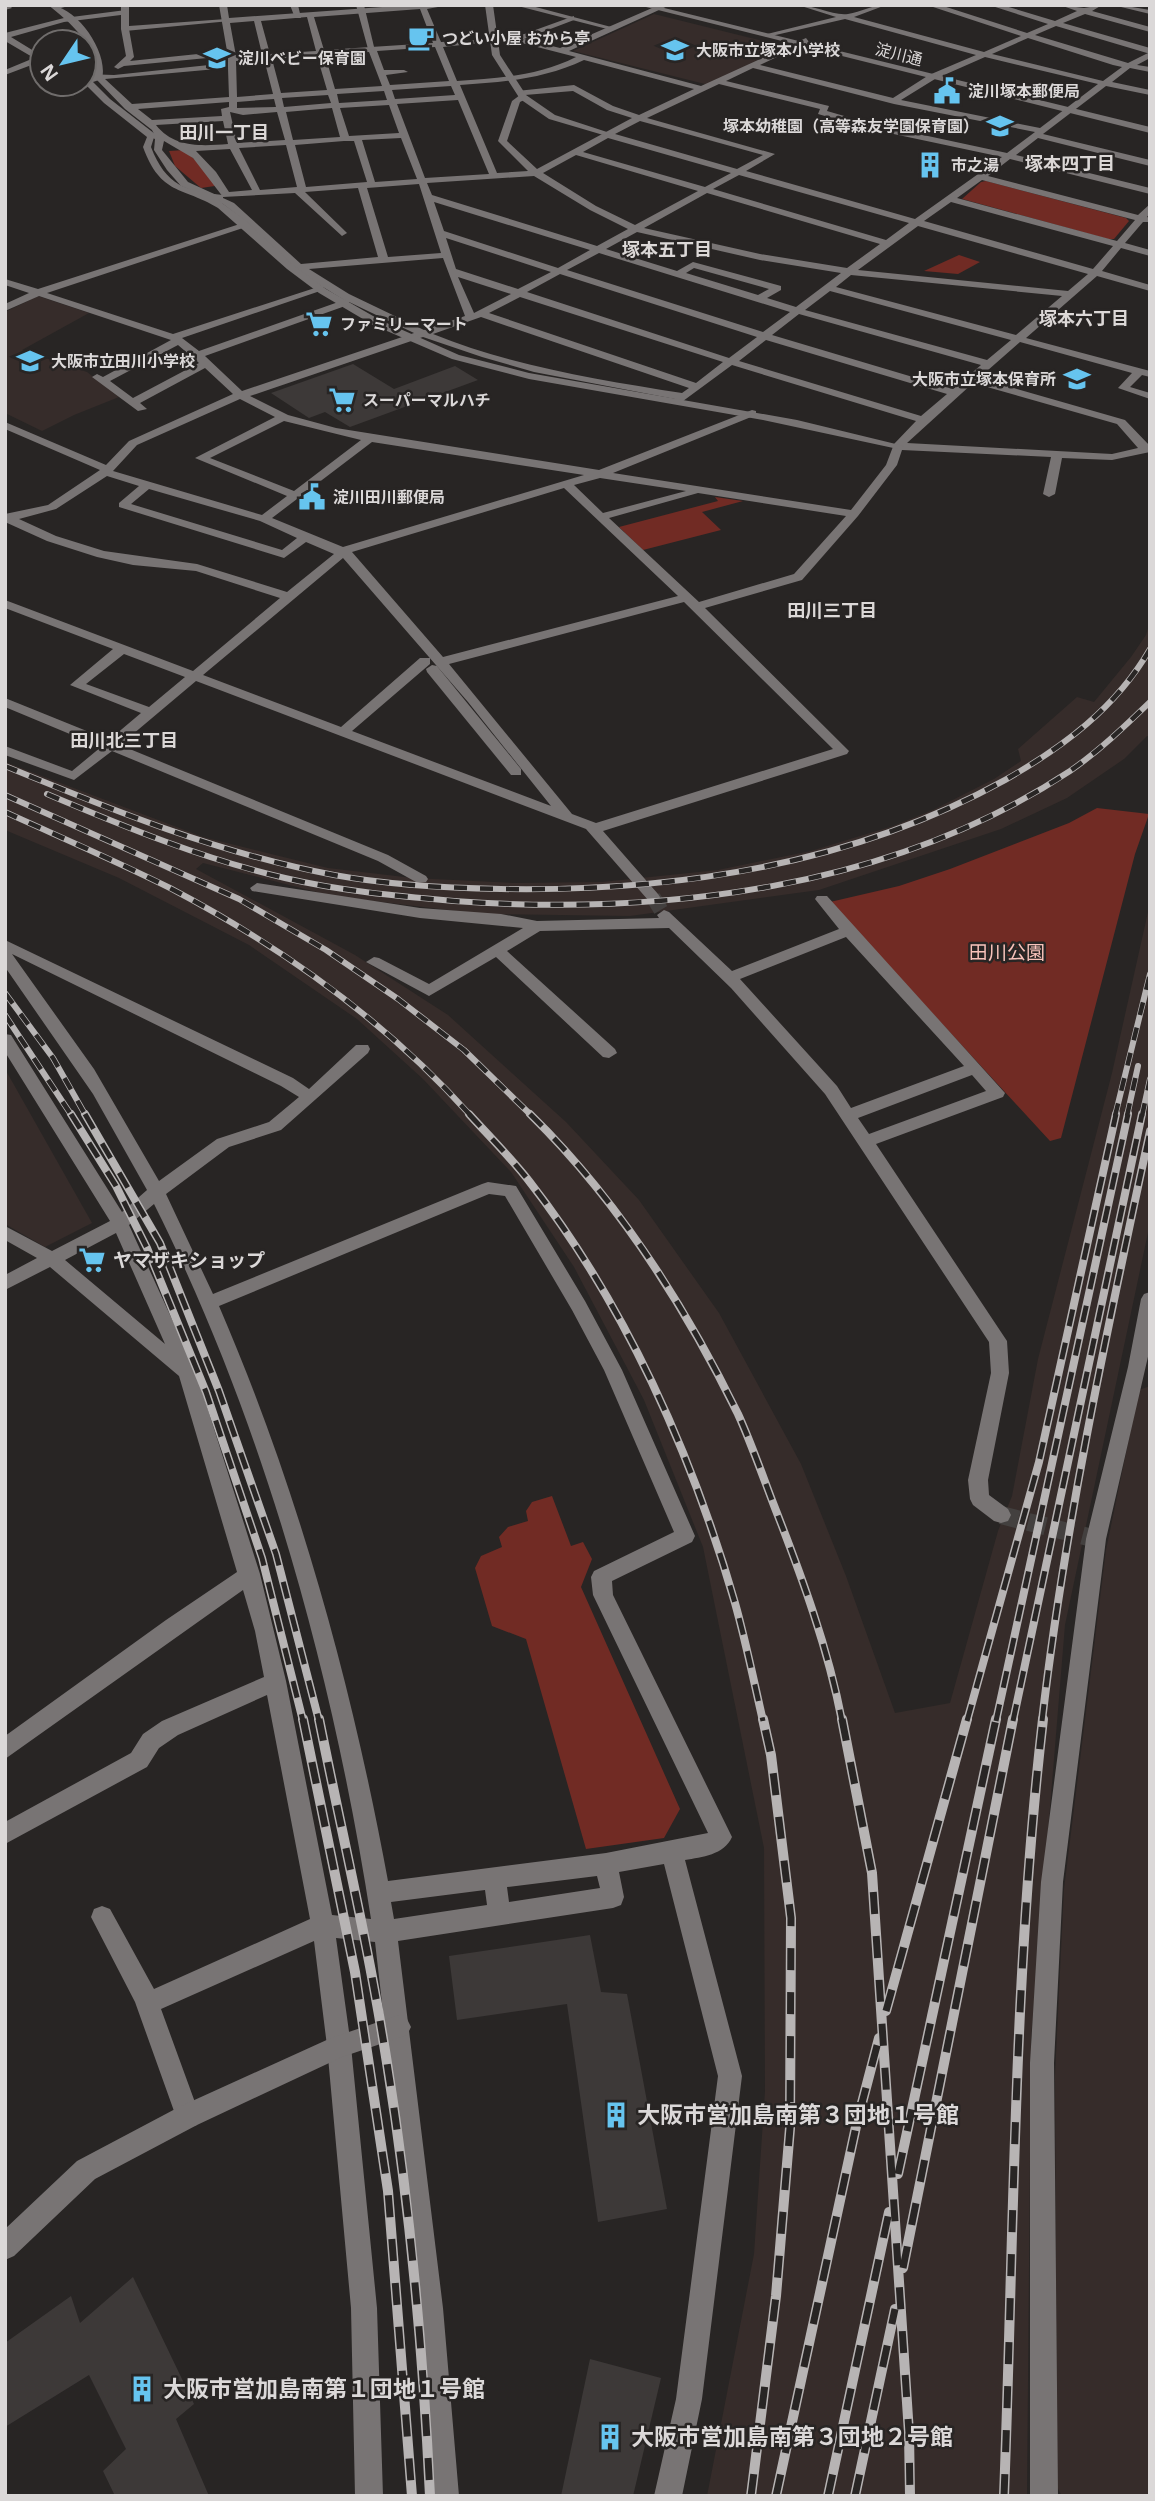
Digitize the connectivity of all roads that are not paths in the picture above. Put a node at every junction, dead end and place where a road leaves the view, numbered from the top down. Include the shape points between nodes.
1 (68, 5) edge
2 (223, 5) edge
3 (294, 5) edge
4 (445, 5) edge
5 (489, 5) edge
6 (518, 5) edge
7 (642, 5) edge
8 (802, 5) edge
9 (882, 5) edge
10 (931, 5) edge
11 (993, 5) edge
12 (1064, 5) edge
13 (1098, 5) edge
14 (1124, 5) edge
15 (423, 6) edge
16 (662, 6) edge
17 (55, 7) edge
18 (126, 8) edge
19 (361, 9) edge
20 (1085, 11) junction
21 (1150, 12) edge
22 (310, 15) junction
23 (298, 16) junction
24 (849, 16) junction
25 (73, 18) junction
26 (571, 18) junction
27 (257, 19) junction
28 (226, 21) junction
29 (1056, 24) junction
30 (611, 28) junction
31 (125, 29) junction
32 (1150, 30) edge
33 (770, 34) junction
34 (5, 36) edge
35 (1028, 36) junction
36 (493, 37) junction
37 (517, 39) junction
38 (802, 42) junction
39 (230, 43) junction
40 (217, 44) dead end
41 (437, 45) junction
42 (372, 49) junction
43 (28, 51) edge
44 (143, 51) dead end
45 (561, 51) junction
46 (130, 52) junction
47 (320, 53) junction
48 (1150, 53) edge
49 (987, 55) junction
50 (266, 57) junction
51 (583, 57) junction
52 (231, 59) junction
53 (28, 64) edge
54 (123, 64) junction
55 (755, 65) junction
56 (1128, 66) junction
57 (1150, 70) edge
58 (6, 72) edge
59 (404, 72) dead end
60 (381, 73) junction
61 (937, 75) junction
62 (99, 77) junction
63 (513, 79) junction
64 (721, 82) junction
65 (455, 84) junction
66 (1105, 84) junction
67 (387, 88) junction
68 (704, 89) junction
69 (98, 92) edge
70 (331, 92) junction
71 (1150, 93) edge
72 (522, 95) junction
73 (276, 96) junction
74 (461, 97) junction
75 (894, 101) junction
76 (392, 102) junction
77 (233, 104) junction
78 (335, 105) junction
79 (128, 107) junction
80 (1072, 108) junction
81 (280, 110) junction
82 (226, 118) junction
83 (639, 118) junction
84 (151, 123) junction
85 (1150, 128) edge
86 (1038, 133) junction
87 (403, 135) junction
88 (607, 135) junction
89 (156, 137) junction
90 (357, 138) junction
91 (345, 139) junction
92 (288, 143) junction
93 (233, 146) junction
94 (191, 149) junction
95 (575, 152) junction
96 (1009, 156) junction
97 (1150, 163) edge
98 (737, 172) junction
99 (536, 173) junction
100 (494, 176) junction
101 (981, 177) junction
102 (420, 181) junction
103 (367, 186) junction
104 (300, 190) junction
105 (703, 190) junction
106 (1150, 191) edge
107 (257, 192) junction
108 (218, 197) junction
109 (428, 197) junction
110 (950, 199) junction
111 (1150, 207) edge
112 (1144, 220) edge
113 (918, 222) junction
114 (245, 225) junction
115 (633, 228) junction
116 (342, 233) dead end
117 (439, 233) junction
118 (887, 243) junction
119 (1117, 244) junction
120 (597, 249) junction
121 (1150, 253) edge
122 (446, 255) junction
123 (384, 260) junction
124 (295, 267) junction
125 (559, 270) junction
126 (451, 271) junction
127 (851, 272) junction
128 (1096, 273) junction
129 (678, 274) junction
130 (5, 282) edge
131 (319, 288) junction
132 (829, 288) junction
133 (1150, 288) edge
134 (37, 292) junction
135 (520, 293) junction
136 (1069, 293) junction
137 (759, 299) junction
138 (344, 303) junction
139 (5, 308) edge
140 (799, 311) junction
141 (475, 315) junction
142 (415, 336) junction
143 (764, 336) junction
144 (176, 339) junction
145 (1019, 339) junction
146 (202, 359) junction
147 (729, 361) junction
148 (989, 365) junction
149 (1145, 373) edge
150 (971, 379) junction
151 (697, 387) junction
152 (955, 393) junction
153 (240, 395) junction
154 (1150, 396) edge
155 (682, 399) junction
156 (752, 412) junction
157 (284, 417) junction
158 (923, 420) junction
159 (5, 425) edge
160 (370, 438) junction
161 (898, 446) junction
162 (1148, 450) edge
163 (1057, 454) junction
164 (105, 471) junction
165 (600, 474) junction
166 (147, 485) junction
167 (567, 485) junction
168 (699, 491) junction
169 (1049, 494) dead end
170 (295, 495) junction
171 (242, 513) junction
172 (854, 514) junction
173 (600, 517) junction
174 (6, 518) edge
175 (264, 519) junction
176 (215, 533) junction
177 (304, 538) junction
178 (341, 554) junction
179 (290, 597) junction
180 (691, 603) junction
181 (5, 604) edge
182 (123, 648) junction
183 (425, 661) junction
184 (440, 662) junction
185 (197, 676) junction
186 (5, 702) edge
187 (152, 713) junction
188 (343, 732) junction
189 (112, 745) junction
190 (5, 750) edge
191 (545, 807) junction
192 (567, 817) junction
193 (593, 829) junction
194 (421, 879) dead end
195 (257, 888) dead end
196 (653, 897) tunnel mouth
197 (822, 899) dead end
198 (537, 926) junction
199 (849, 931) junction
200 (5, 945) edge
201 (497, 950) junction
202 (5, 956) edge
203 (374, 962) dead end
204 (728, 978) junction
205 (5, 1039) edge
206 (362, 1049) dead end
207 (610, 1053) dead end
208 (975, 1068) junction
209 (310, 1097) junction
210 (849, 1115) junction
211 (867, 1141) junction
212 (156, 1192) junction
213 (120, 1223) junction
214 (5, 1232) edge
215 (51, 1259) junction
216 (5, 1283) edge
217 (1150, 1299) edge
218 (209, 1303) junction
219 (1143, 1370) edge
220 (187, 1372) junction
221 (1001, 1515) tunnel mouth
222 (250, 1574) junction
223 (276, 1681) junction
224 (5, 1749) edge
225 (5, 1834) edge
226 (672, 1853) junction
227 (606, 1864) junction
228 (494, 1877) junction
229 (377, 1893) junction
230 (500, 1913) junction
231 (102, 1917) dead end
232 (323, 1925) junction
233 (383, 1932) junction
234 (148, 2003) junction
235 (399, 2027) junction
236 (339, 2046) junction
237 (188, 2116) junction
238 (5, 2247) edge
239 (369, 2496) edge
240 (445, 2496) edge
241 (668, 2496) edge
242 (1044, 2496) edge

1 - 17 street
2 - 28 street
3 - 23 street
4 - 15 street
5 - 36 street
6 - 26 street
7 - 16 street, 淀川通
8 - 24 street
9 - 24 street
10 - 35 street
11 - 29 street
12 - 20 street
13 - 20 street
14 - 21 street
15 - 19 street
15 - 41 street
16 - 30 street
16 - 33 street, 淀川通
17 - 25 street
18 - 25 street
18 - 31 street
19 - 22 street
19 - 42 street
20 - 29 street
20 - 32 street
22 - 23 street
22 - 47 street
23 - 27 street
24 - 33 street
24 - 49 street
25 - 34 street
25 - 62 street via 98,62
26 - 30 street
26 - 37 street
27 - 28 street
27 - 50 street
28 - 31 street
28 - 39 street
29 - 35 street
29 - 48 street
30 - 45 street
31 - 46 street
33 - 38 street, 淀川通
34 - 43 street
35 - 49 street
35 - 56 street
36 - 37 street
36 - 41 street
36 - 63 street via 496,55
37 - 45 street
38 - 55 street
38 - 61 street, 淀川通
39 - 40 street
39 - 52 street
41 - 42 street
41 - 65 street
42 - 47 street
42 - 60 street
44 - 46 street
45 - 51 street
46 - 54 street
47 - 50 street
47 - 70 street
48 - 56 street
49 - 61 street
49 - 66 street
50 - 52 street
50 - 73 street
51 - 63 street via 554,71
51 - 68 street
52 - 54 street
52 - 62 street
52 - 77 street
53 - 58 street
54 - 62 street
55 - 64 street
55 - 75 street
56 - 57 street
56 - 66 street
59 - 60 street
60 - 67 street
61 - 75 street
61 - 80 street, 淀川通
62 - 79 street
63 - 65 street
63 - 72 street
64 - 68 street
64 - 96 street via 826,108 821,112 870,127
65 - 67 street
65 - 74 street
66 - 71 street
66 - 80 street
67 - 70 street
67 - 76 street
68 - 83 street
69 - 89 street
70 - 73 street
70 - 78 street
72 - 83 street via 574,88
72 - 88 street via 552,117
72 - 99 street via 502,141
73 - 77 street
73 - 81 street
74 - 76 street
74 - 100 street
75 - 86 street
76 - 78 street
76 - 87 street
77 - 79 street
77 - 81 street via 243,112
77 - 82 street via 225,109
78 - 81 street
78 - 91 street
79 - 84 street
80 - 85 street, 淀川通
80 - 86 street
81 - 92 street
82 - 84 street
82 - 93 street
83 - 88 street
83 - 98 street via 771,154
84 - 89 street
86 - 96 street
86 - 97 street
87 - 90 street
87 - 102 street
88 - 95 street
88 - 98 street
89 - 94 street
89 - 108 street via 158,150 173,174 196,191
90 - 91 street
90 - 103 street
91 - 92 street
92 - 93 street
92 - 104 street
93 - 94 street
93 - 107 street
94 - 108 street via 215,176
95 - 99 street
95 - 105 street
96 - 101 street
96 - 106 street
98 - 105 street
98 - 113 street
99 - 100 street
99 - 115 street
100 - 102 street
101 - 110 street
101 - 112 street
102 - 103 street
102 - 109 street
103 - 104 street
103 - 123 street
104 - 107 street
104 - 116 street
105 - 115 street
105 - 118 street
107 - 108 street
108 - 114 street
108 - 124 street
109 - 117 street
109 - 120 street
110 - 113 street
110 - 119 street
111 - 112 street
112 - 119 street
113 - 118 street
113 - 128 street
114 - 124 street
114 - 134 street
115 - 120 street
115 - 127 street
117 - 122 street
117 - 125 street
118 - 127 street
119 - 121 street
119 - 128 street
120 - 125 street
120 - 129 street
122 - 123 street
122 - 126 street
123 - 124 street
124 - 131 street
124 - 142 street
125 - 135 street
125 - 143 street
126 - 135 street
126 - 141 street
127 - 132 street
127 - 136 street
128 - 133 street
128 - 136 street
129 - 137 street
129 - 137 street via 693,265 777,288
130 - 134 street
131 - 138 street
131 - 144 street
132 - 140 street
132 - 145 street
134 - 139 street
134 - 144 street
135 - 141 street
135 - 147 street
136 - 145 street
137 - 140 street
138 - 142 street
138 - 146 street
140 - 143 street
140 - 148 street
141 - 142 street
141 - 151 street
142 - 153 street
142 - 155 street via 480,364
143 - 147 street
143 - 152 street
144 - 146 street
144 - 146 street via 99,378 138,406
145 - 148 street
145 - 149 street
146 - 153 street
147 - 151 street
147 - 158 street
148 - 150 street
149 - 154 street via 1123,388
150 - 152 street
150 - 162 street via 1121,422
151 - 155 street
152 - 158 street
153 - 157 street
153 - 164 street via 133,443
155 - 156 street
156 - 161 street
156 - 165 street
157 - 160 street
157 - 170 street via 201,458
158 - 161 street
159 - 164 street
160 - 165 street
160 - 170 street
161 - 163 street
161 - 172 street via 891,466
162 - 163 street via 1112,457
163 - 169 street
164 - 166 street
164 - 174 street via 52,507
165 - 167 street
165 - 168 street
166 - 171 street
166 - 176 street via 123,505
167 - 173 street
167 - 178 street
168 - 172 street
168 - 173 street
170 - 175 street
171 - 175 street
171 - 176 street
172 - 180 street via 799,577
173 - 180 street
174 - 179 street via 42,535 121,558 195,568
175 - 177 street
176 - 177 street via 284,554
177 - 178 street
178 - 179 street
178 - 183 street via 358,585
178 - 184 street
179 - 185 street
180 - 184 street
180 - 193 street via 842,751
181 - 182 street
182 - 185 street
182 - 187 street via 77,685
183 - 188 street
183 - 191 street
184 - 192 street
185 - 187 street
185 - 188 street
186 - 189 street
187 - 189 street
188 - 191 street
189 - 190 street via 74,776
189 - 194 street via 383,858
191 - 192 street
192 - 193 street
193 - 196 street
195 - 198 street
197 - 199 street
198 - 201 street
198 - 204 street via 667,919
199 - 204 street
199 - 208 street
200 - 209 street
201 - 203 street via 429,991
201 - 207 street
202 - 212 street via 99,1091
204 - 210 street
205 - 213 street
206 - 209 street
208 - 210 street
208 - 211 street via 997,1093
209 - 212 street via 275,1126 223,1143
210 - 211 street
211 - 221 street via 998,1341 1000,1373 978,1480 980,1499
212 - 213 street
212 - 218 street
213 - 215 street
213 - 220 street
214 - 215 street
215 - 216 street
215 - 220 street
217 - 219 street
218 - 226 street via 488,1188 510,1190 613,1370 684,1536 601,1577 603,1595 721,1838
218 - 229 street via 296,1544 333,1678
219 - 242 street via 1096,1539 1052,1882 1042,2063
220 - 222 street
222 - 223 street
222 - 224 street
223 - 225 street via 170,1728 151,1741 139,1760
223 - 232 street
226 - 227 street
226 - 241 street via 730,2076 689,2399
227 - 228 street
227 - 230 street via 612,1897
228 - 229 street
228 - 230 street
229 - 233 street
230 - 233 street
231 - 234 street
232 - 233 street
232 - 234 street
232 - 236 street
233 - 235 street
234 - 237 street
235 - 236 street
235 - 240 street
236 - 237 street
236 - 239 street via 364,2308
237 - 238 street via 86,2170

